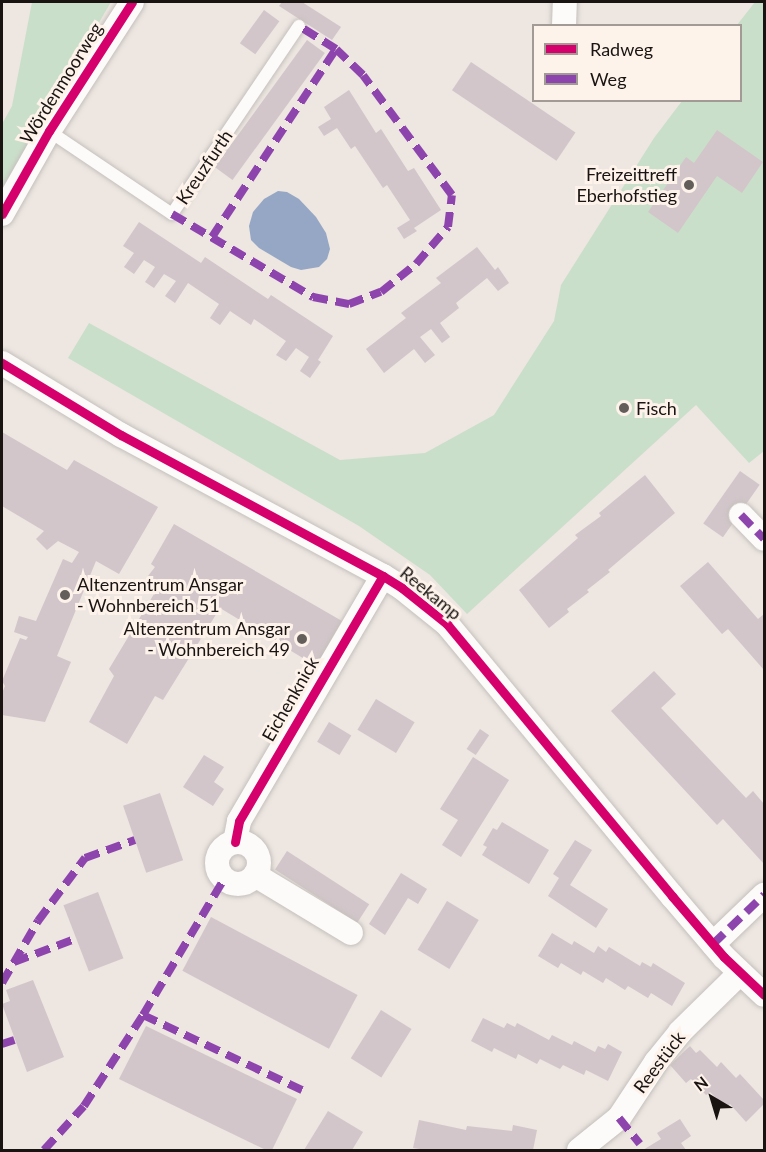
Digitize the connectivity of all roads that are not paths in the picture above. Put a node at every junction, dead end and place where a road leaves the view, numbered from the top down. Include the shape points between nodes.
1 (132, 2) edge
2 (565, 2) edge
3 (564, 24) edge
4 (299, 26) dead end
5 (49, 131) junction
6 (2, 214) edge
7 (2, 363) edge
8 (741, 515) dead end
9 (765, 539) edge
10 (383, 576) junction
11 (235, 842) junction
12 (255, 875) junction
13 (765, 895) edge
14 (351, 933) dead end
15 (712, 944) junction
16 (740, 973) junction
17 (765, 995) edge
18 (579, 1150) edge

1 - 5 street, Wördenmoorweg
2 - 3 street
4 - 5 lane, Kreuzfurth via 172,214
5 - 6 street, Wördenmoorweg
7 - 10 street, Reekamp via 121,435
8 - 9 street
10 - 11 street, Eichenknick via 239,821
10 - 15 street, Reekamp via 447,624
11 - 12 street via 247,844 256,852 259,864
11 - 12 street, Eichenknick via 219,854 220,873 237,884
12 - 14 street
13 - 15 street
15 - 16 street, Reekamp
16 - 17 street, Reekamp
16 - 18 street, Reestück via 680,1032 619,1118

